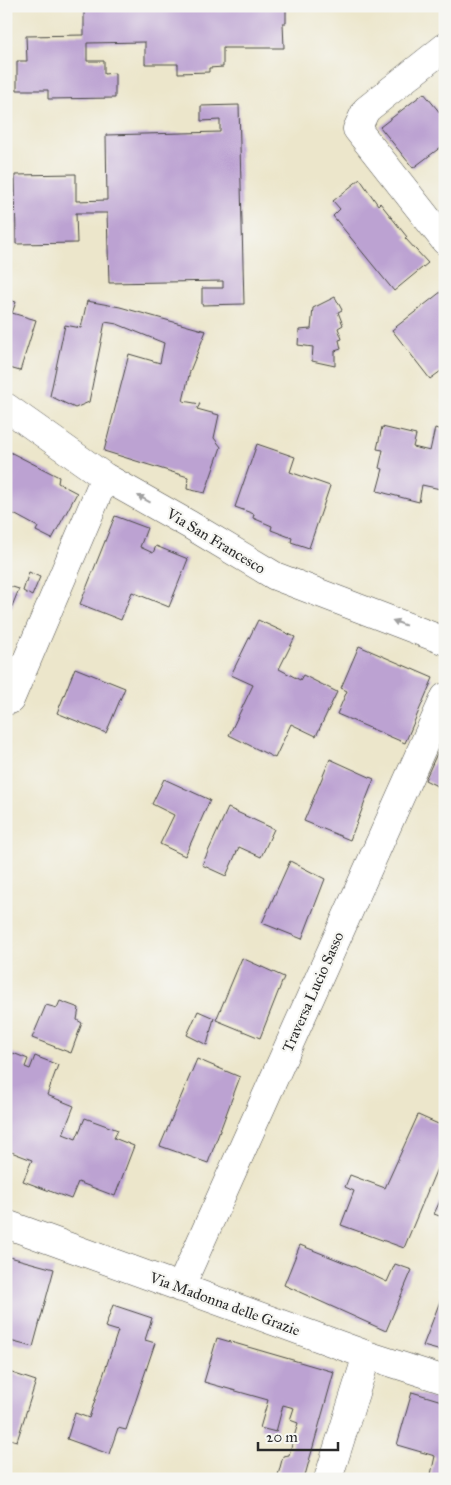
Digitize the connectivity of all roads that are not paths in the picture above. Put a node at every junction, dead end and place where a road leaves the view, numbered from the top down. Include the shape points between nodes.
1 (445, 47) edge
2 (445, 241) edge
3 (6, 407) edge
4 (105, 477) junction
5 (445, 641) edge
6 (445, 697) edge
7 (10, 700) dead end
8 (6, 1224) edge
9 (180, 1288) junction
10 (367, 1355) junction
11 (445, 1380) edge
12 (328, 1479) edge

1 - 2 street via 366,110 358,129
3 - 4 street, Via San Francesco
5 -> 4 street, Via San Francesco via 275,576
4 - 7 street
6 - 9 street, Traversa Lucio Sasso
8 - 9 street, Via Madonna delle Grazie
9 - 10 street, Via Madonna delle Grazie
10 - 11 street, Via Madonna delle Grazie
10 - 12 street

